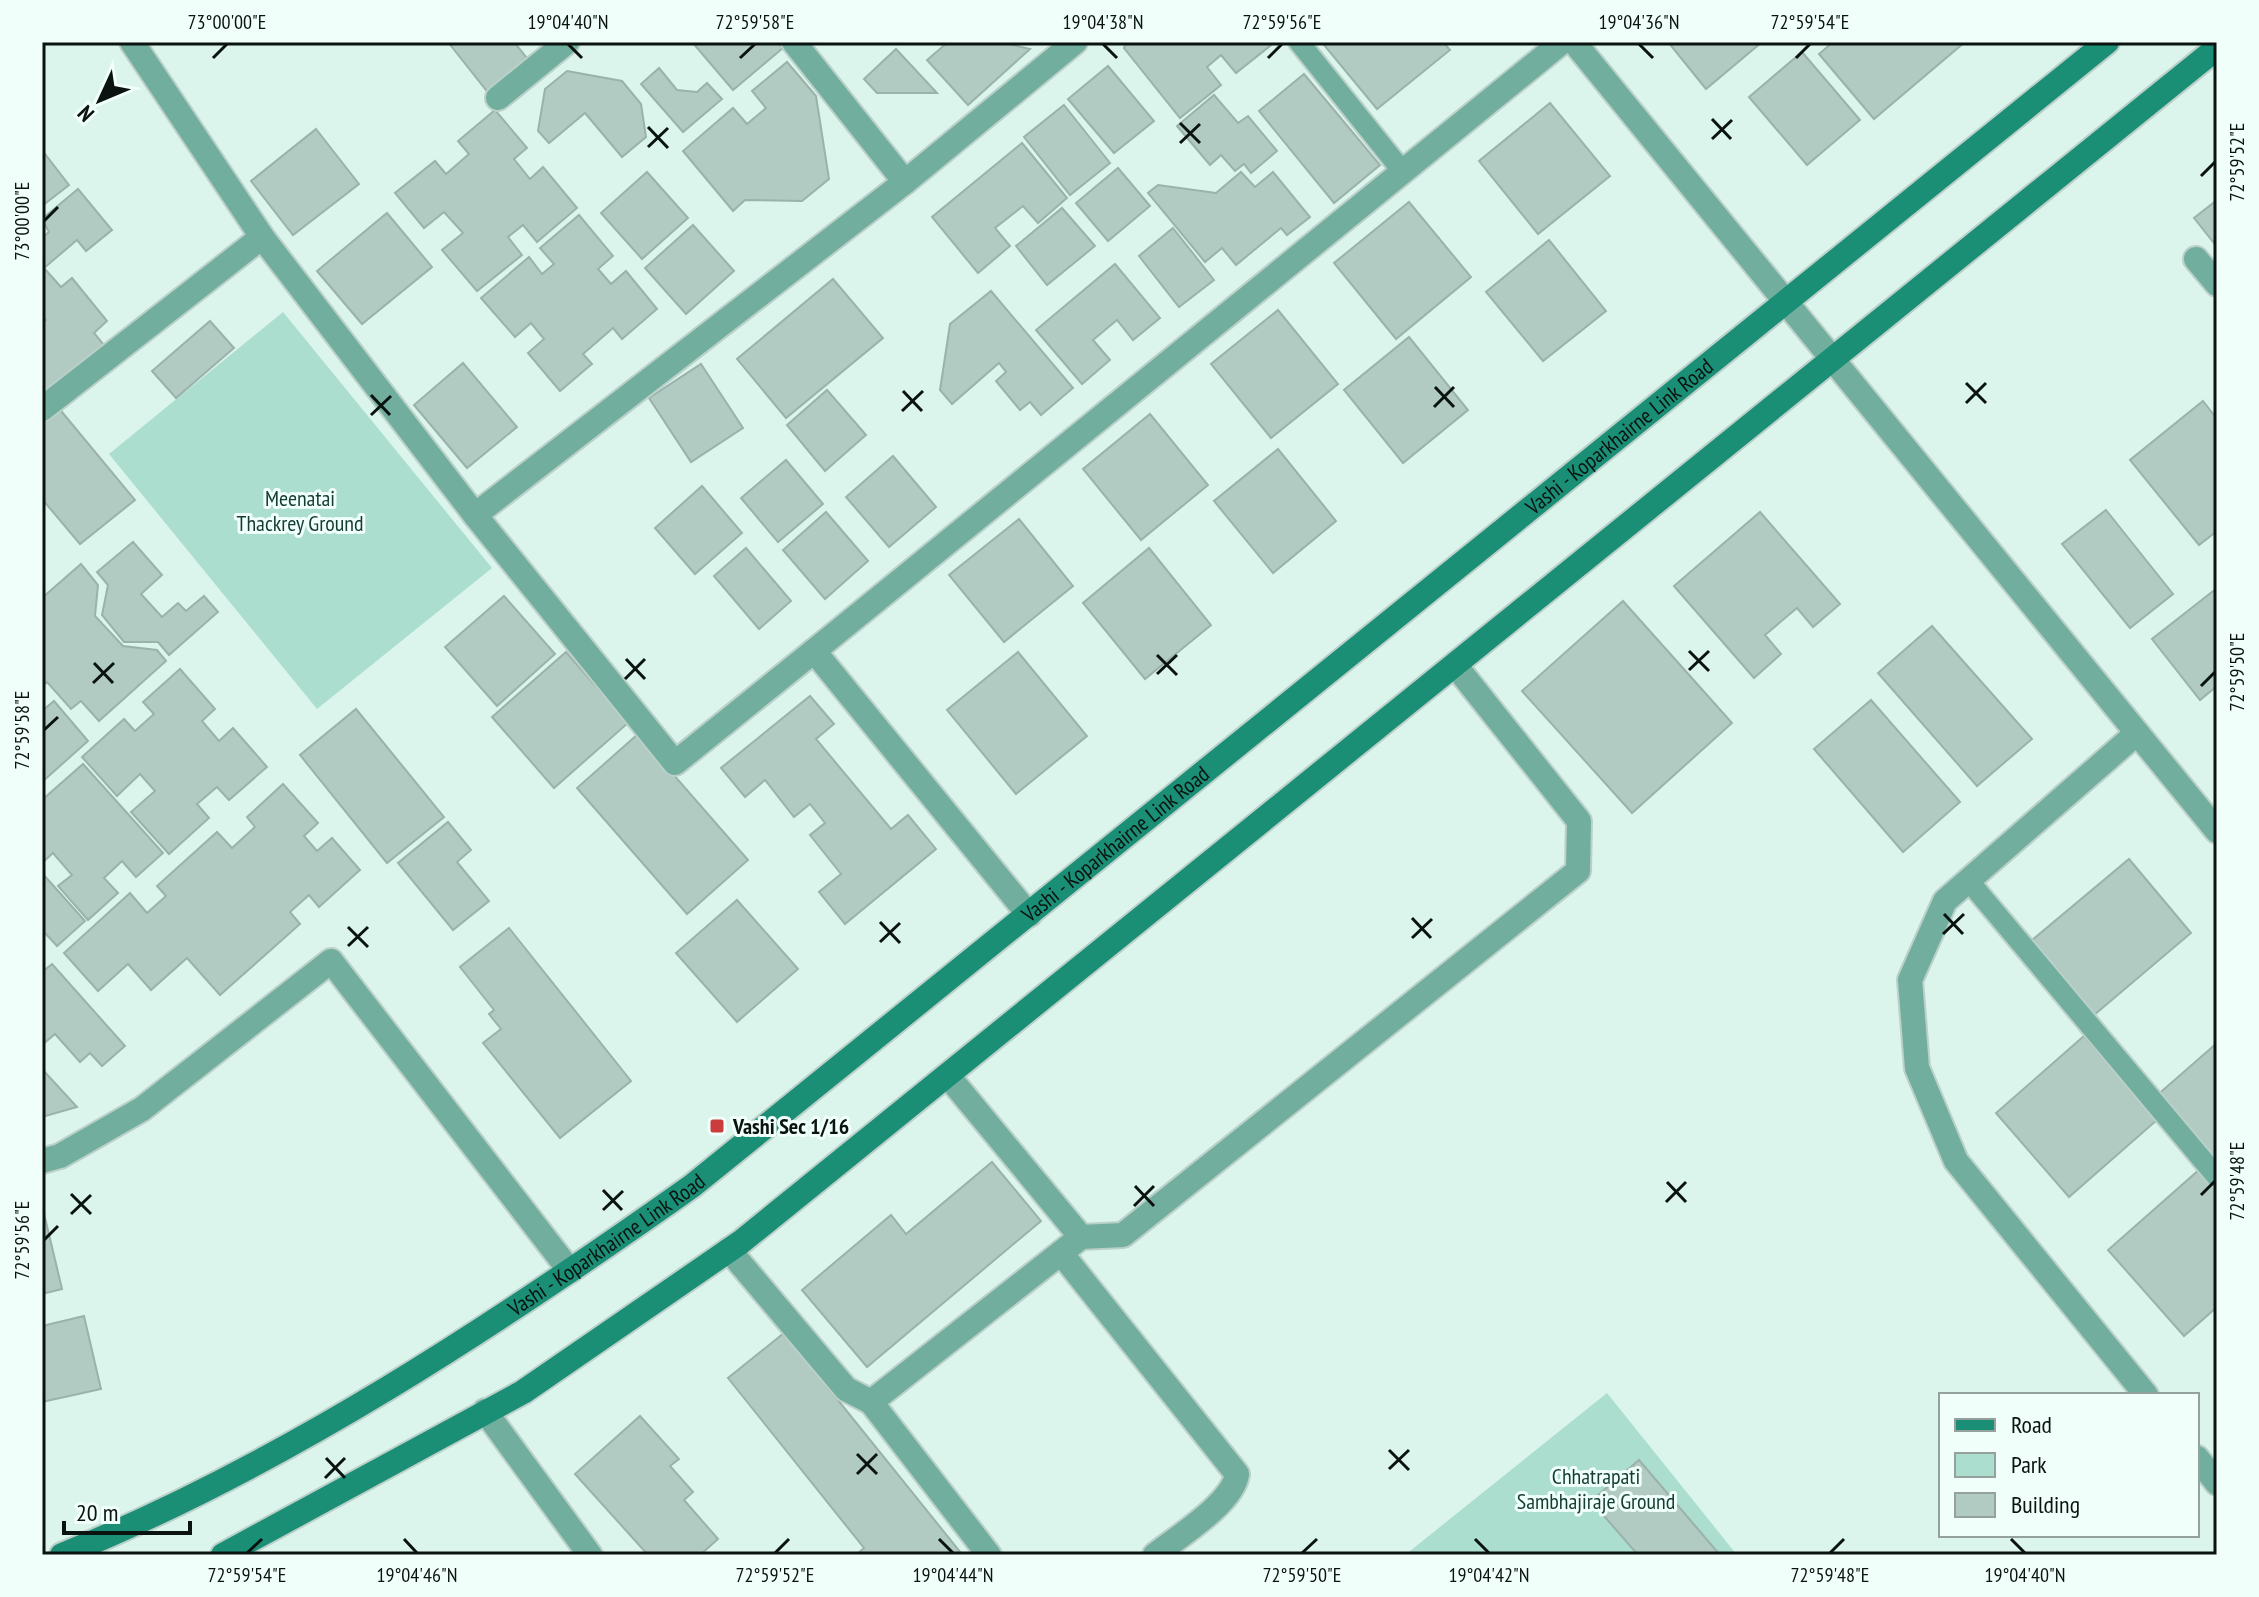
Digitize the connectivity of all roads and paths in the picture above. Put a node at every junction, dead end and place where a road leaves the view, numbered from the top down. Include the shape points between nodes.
1 (132, 42) edge
2 (567, 42) edge
3 (794, 42) edge
4 (1075, 42) edge
5 (1299, 42) edge
6 (1562, 42) edge
7 (1574, 42) edge
8 (2107, 42) edge
9 (2217, 48) edge
10 (498, 98) dead end
11 (1403, 172) junction
12 (905, 182) junction
13 (262, 237) junction
14 (2196, 259) dead end
15 (2217, 284) edge
16 (1786, 303) junction
17 (1833, 360) junction
18 (42, 409) edge
19 (475, 515) junction
20 (814, 651) junction
21 (1455, 665) junction
22 (2137, 733) junction
23 (2217, 831) edge
24 (1968, 880) junction
25 (1029, 915) junction
26 (948, 1076) junction
27 (42, 1161) edge
28 (2217, 1177) edge
29 (1081, 1237) junction
30 (729, 1250) junction
31 (1061, 1253) junction
32 (570, 1271) junction
33 (2144, 1393) edge
34 (871, 1402) junction
35 (485, 1411) junction
36 (2199, 1460) edge
37 (2217, 1483) edge
38 (62, 1555) edge
39 (223, 1555) edge
40 (590, 1555) edge
41 (989, 1555) edge
42 (1155, 1555) edge

1 - 13 street
2 - 10 street
3 - 12 street
4 - 12 street
5 - 11 lane
6 - 11 street
7 - 16 street
8 - 16 main road, Vashi - Koparkhairne Link Road
9 - 17 main road
11 - 20 street
12 - 19 street
13 - 18 street
13 - 19 street
14 - 15 street
16 - 17 street
16 - 25 main road, Vashi - Koparkhairne Link Road
17 - 21 main road
17 - 22 street
19 - 20 street via 675,763
20 - 25 street
21 - 26 main road
21 - 29 street via 1579,821 1578,871 1123,1235
22 - 23 street
22 - 24 street
24 - 28 lane
24 - 33 street via 1945,901 1910,980 1917,1068 1956,1161
25 - 32 main road, Vashi - Koparkhairne Link Road via 692,1186
26 - 29 street
26 - 30 main road
27 - 32 street via 142,1109 331,961
29 - 31 street
30 - 34 street via 846,1389
30 - 35 main road via 588,1350
31 - 34 street
31 - 42 street via 1237,1474 1226,1498
32 - 38 main road, Vashi - Koparkhairne Link Road via 408,1375 232,1475
34 - 41 street
35 - 39 main road
35 - 40 street
36 - 37 street

